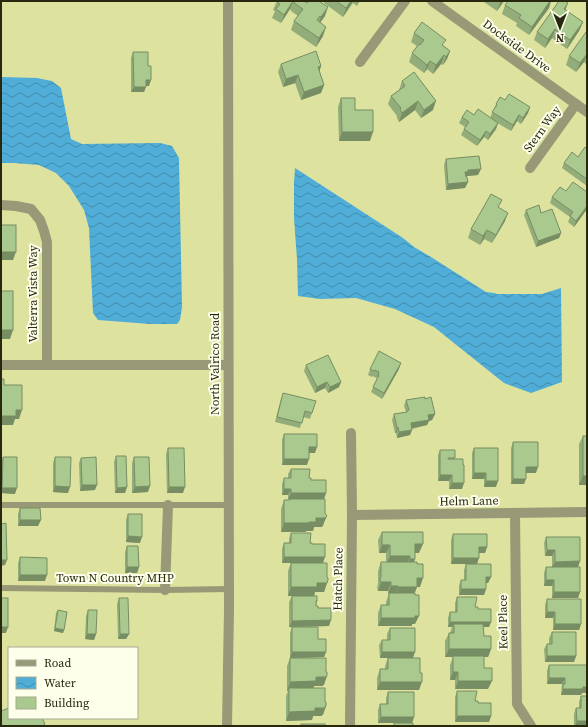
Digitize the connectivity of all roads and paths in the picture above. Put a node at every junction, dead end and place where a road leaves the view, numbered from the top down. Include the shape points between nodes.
1 (228, 1) edge
2 (406, 1) edge
3 (432, 1) edge
4 (360, 62) dead end
5 (576, 104) junction
6 (587, 112) edge
7 (530, 168) dead end
8 (1, 205) edge
9 (1, 366) edge
10 (47, 366) junction
11 (228, 366) junction
12 (351, 433) dead end
13 (168, 504) junction
14 (228, 504) junction
15 (1, 505) edge
16 (587, 512) edge
17 (515, 513) junction
18 (352, 515) junction
19 (1, 588) edge
20 (229, 589) junction
21 (165, 590) junction
22 (227, 726) edge
23 (350, 726) edge
24 (531, 726) edge

1 - 11 street, North Valrico Road
2 - 4 street
3 - 5 street, Dockside Drive
5 - 6 street, Dockside Drive
5 - 7 street, Stern Way
8 - 10 street, Valterra Vista Way via 31,209 40,220 44,231 47,242
9 - 10 street
10 - 11 street
11 - 14 street, North Valrico Road
12 - 18 street, Hatch Place
13 - 14 lane
13 - 15 lane
13 - 21 street
14 - 20 street, North Valrico Road
16 - 17 street, Helm Lane
17 - 18 street, Helm Lane
17 - 24 street, Keel Place via 517,704
18 - 23 street, Hatch Place
19 - 21 lane, Town N Country MHP
20 - 21 lane, Town N Country MHP
20 - 22 street, North Valrico Road

